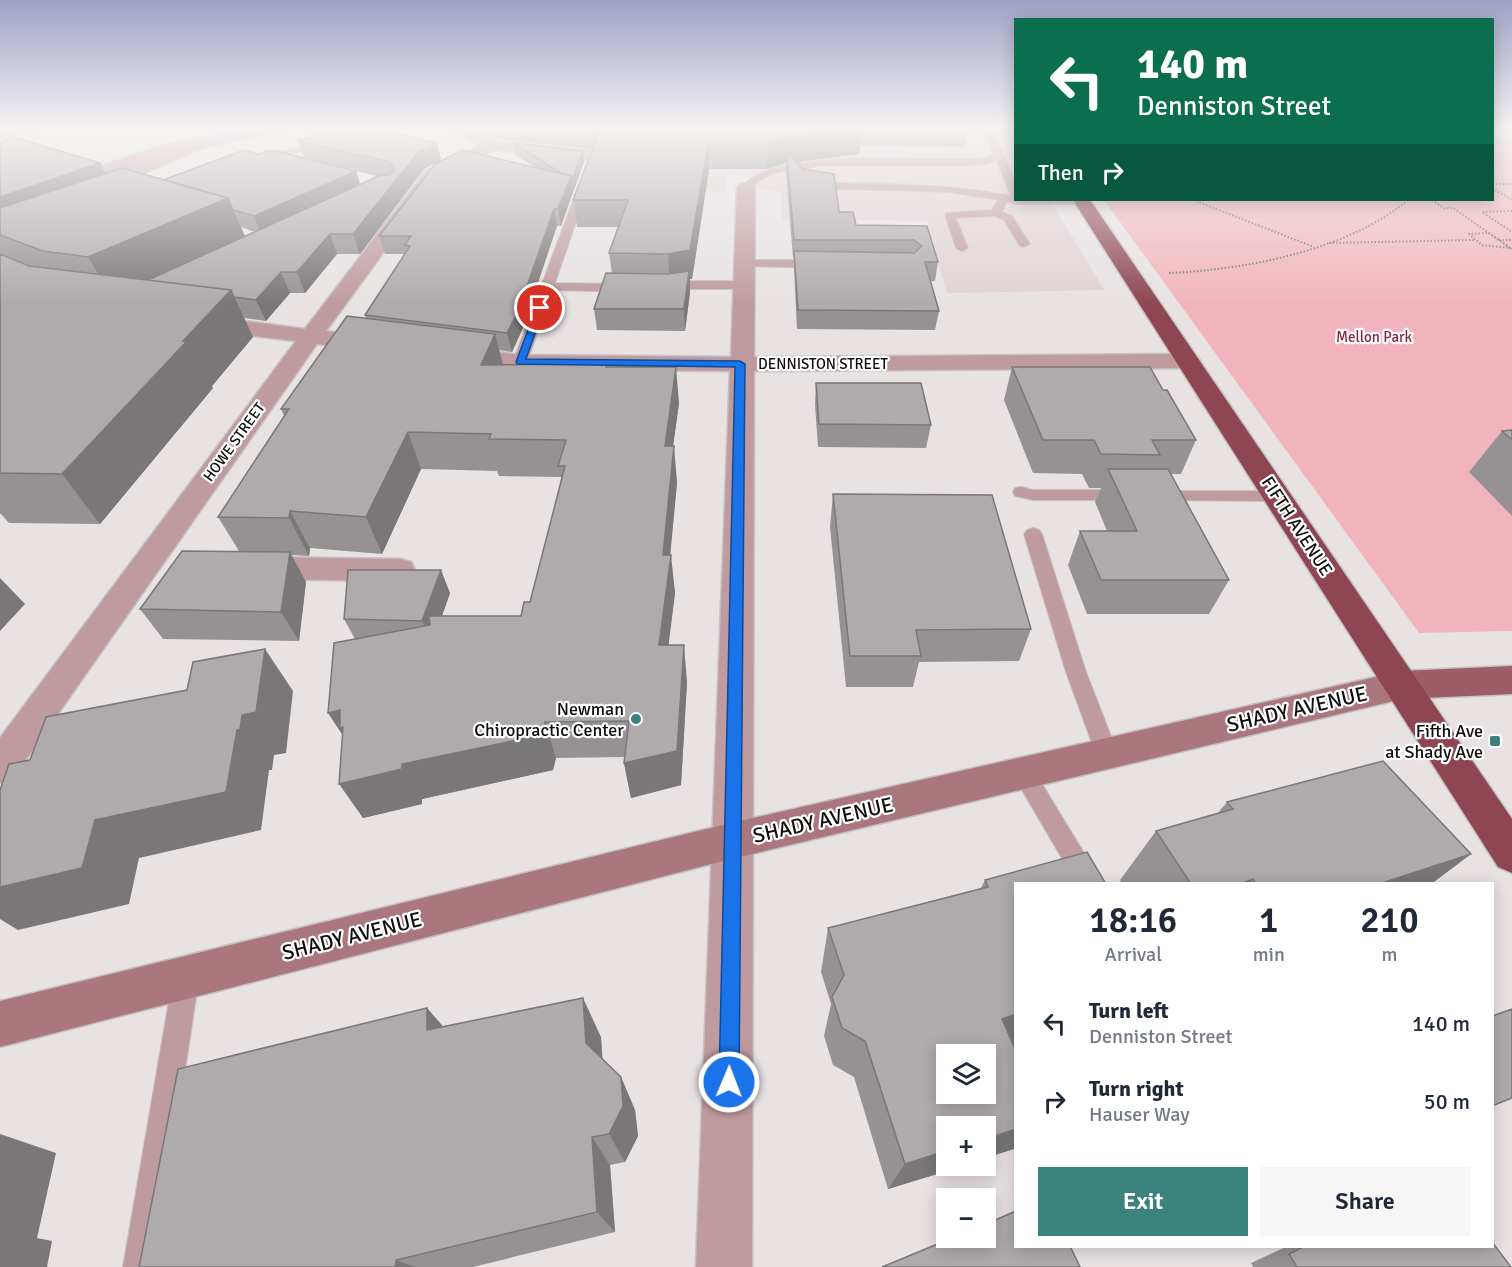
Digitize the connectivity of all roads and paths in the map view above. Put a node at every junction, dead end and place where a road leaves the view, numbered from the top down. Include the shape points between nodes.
1 (413, 186) edge
2 (583, 186) edge
3 (831, 186) edge
4 (959, 186) edge
5 (746, 188) edge
6 (948, 189) junction
7 (1494, 189) edge
8 (1013, 199) edge
9 (1512, 200) edge
10 (1083, 201) edge
11 (1196, 201) edge
12 (1406, 201) edge
13 (1434, 201) edge
14 (1512, 211) edge
15 (996, 213) junction
16 (1512, 232) edge
17 (1489, 233) junction
18 (1474, 240) junction
19 (1499, 240) junction
20 (1512, 240) edge
21 (1325, 243) junction
22 (1024, 244) dead end
23 (962, 248) dead end
24 (1315, 248) junction
25 (1511, 248) edge
26 (833, 265) edge
27 (1130, 273) junction
28 (743, 274) junction
29 (547, 286) junction
30 (184, 320) edge
31 (311, 336) junction
32 (394, 346) edge
33 (440, 352) edge
34 (1188, 361) junction
35 (520, 362) junction
36 (740, 364) junction
37 (1021, 492) dead end
38 (1277, 496) junction
39 (1033, 534) dead end
40 (231, 568) edge
41 (405, 570) edge
42 (1512, 680) edge
43 (1402, 685) junction
44 (1107, 754) junction
45 (0, 767) edge
46 (1023, 773) junction
47 (731, 841) junction
48 (1512, 854) edge
49 (1090, 882) edge
50 (186, 978) junction
51 (0, 1024) edge
52 (139, 1267) edge
53 (724, 1267) edge

1 - 31 street, HOWE STREET
2 - 29 lane
3 - 6 lane
4 - 6 lane
5 - 28 street
6 - 8 lane
7 - 9 path
8 - 15 lane
10 - 27 highway, FIFTH AVENUE
11 - 24 path
12 - 21 path
13 - 17 path via 1444,208 1454,208
14 - 16 path via 1482,212
15 - 22 lane via 1008,218
15 - 23 lane via 950,215
17 - 18 path via 1469,234
17 - 19 path
17 - 25 path
18 - 21 path
18 - 25 path via 1489,248
19 - 20 path
19 - 25 path
21 - 24 path
24 - 27 path via 1237,268
26 - 28 lane
27 - 34 highway, FIFTH AVENUE
28 - 29 lane via 641,288
28 - 36 street
29 - 35 lane
30 - 31 street
31 - 32 street
31 - 45 street, HOWE STREET via 159,567
33 - 35 street, DENNISTON STREET
34 - 36 street, DENNISTON STREET
34 - 38 highway, FIFTH AVENUE
35 - 36 street, DENNISTON STREET
36 - 47 street
37 - 38 lane
38 - 43 highway, FIFTH AVENUE
39 - 44 lane via 1076,672
40 - 41 street
42 - 43 main road, SHADY AVENUE
43 - 44 main road, SHADY AVENUE
43 - 48 highway, FIFTH AVENUE
44 - 46 main road, SHADY AVENUE
46 - 47 main road, SHADY AVENUE
46 - 49 lane
47 - 50 main road, SHADY AVENUE
47 - 53 street
50 - 51 main road, SHADY AVENUE
50 - 52 lane

